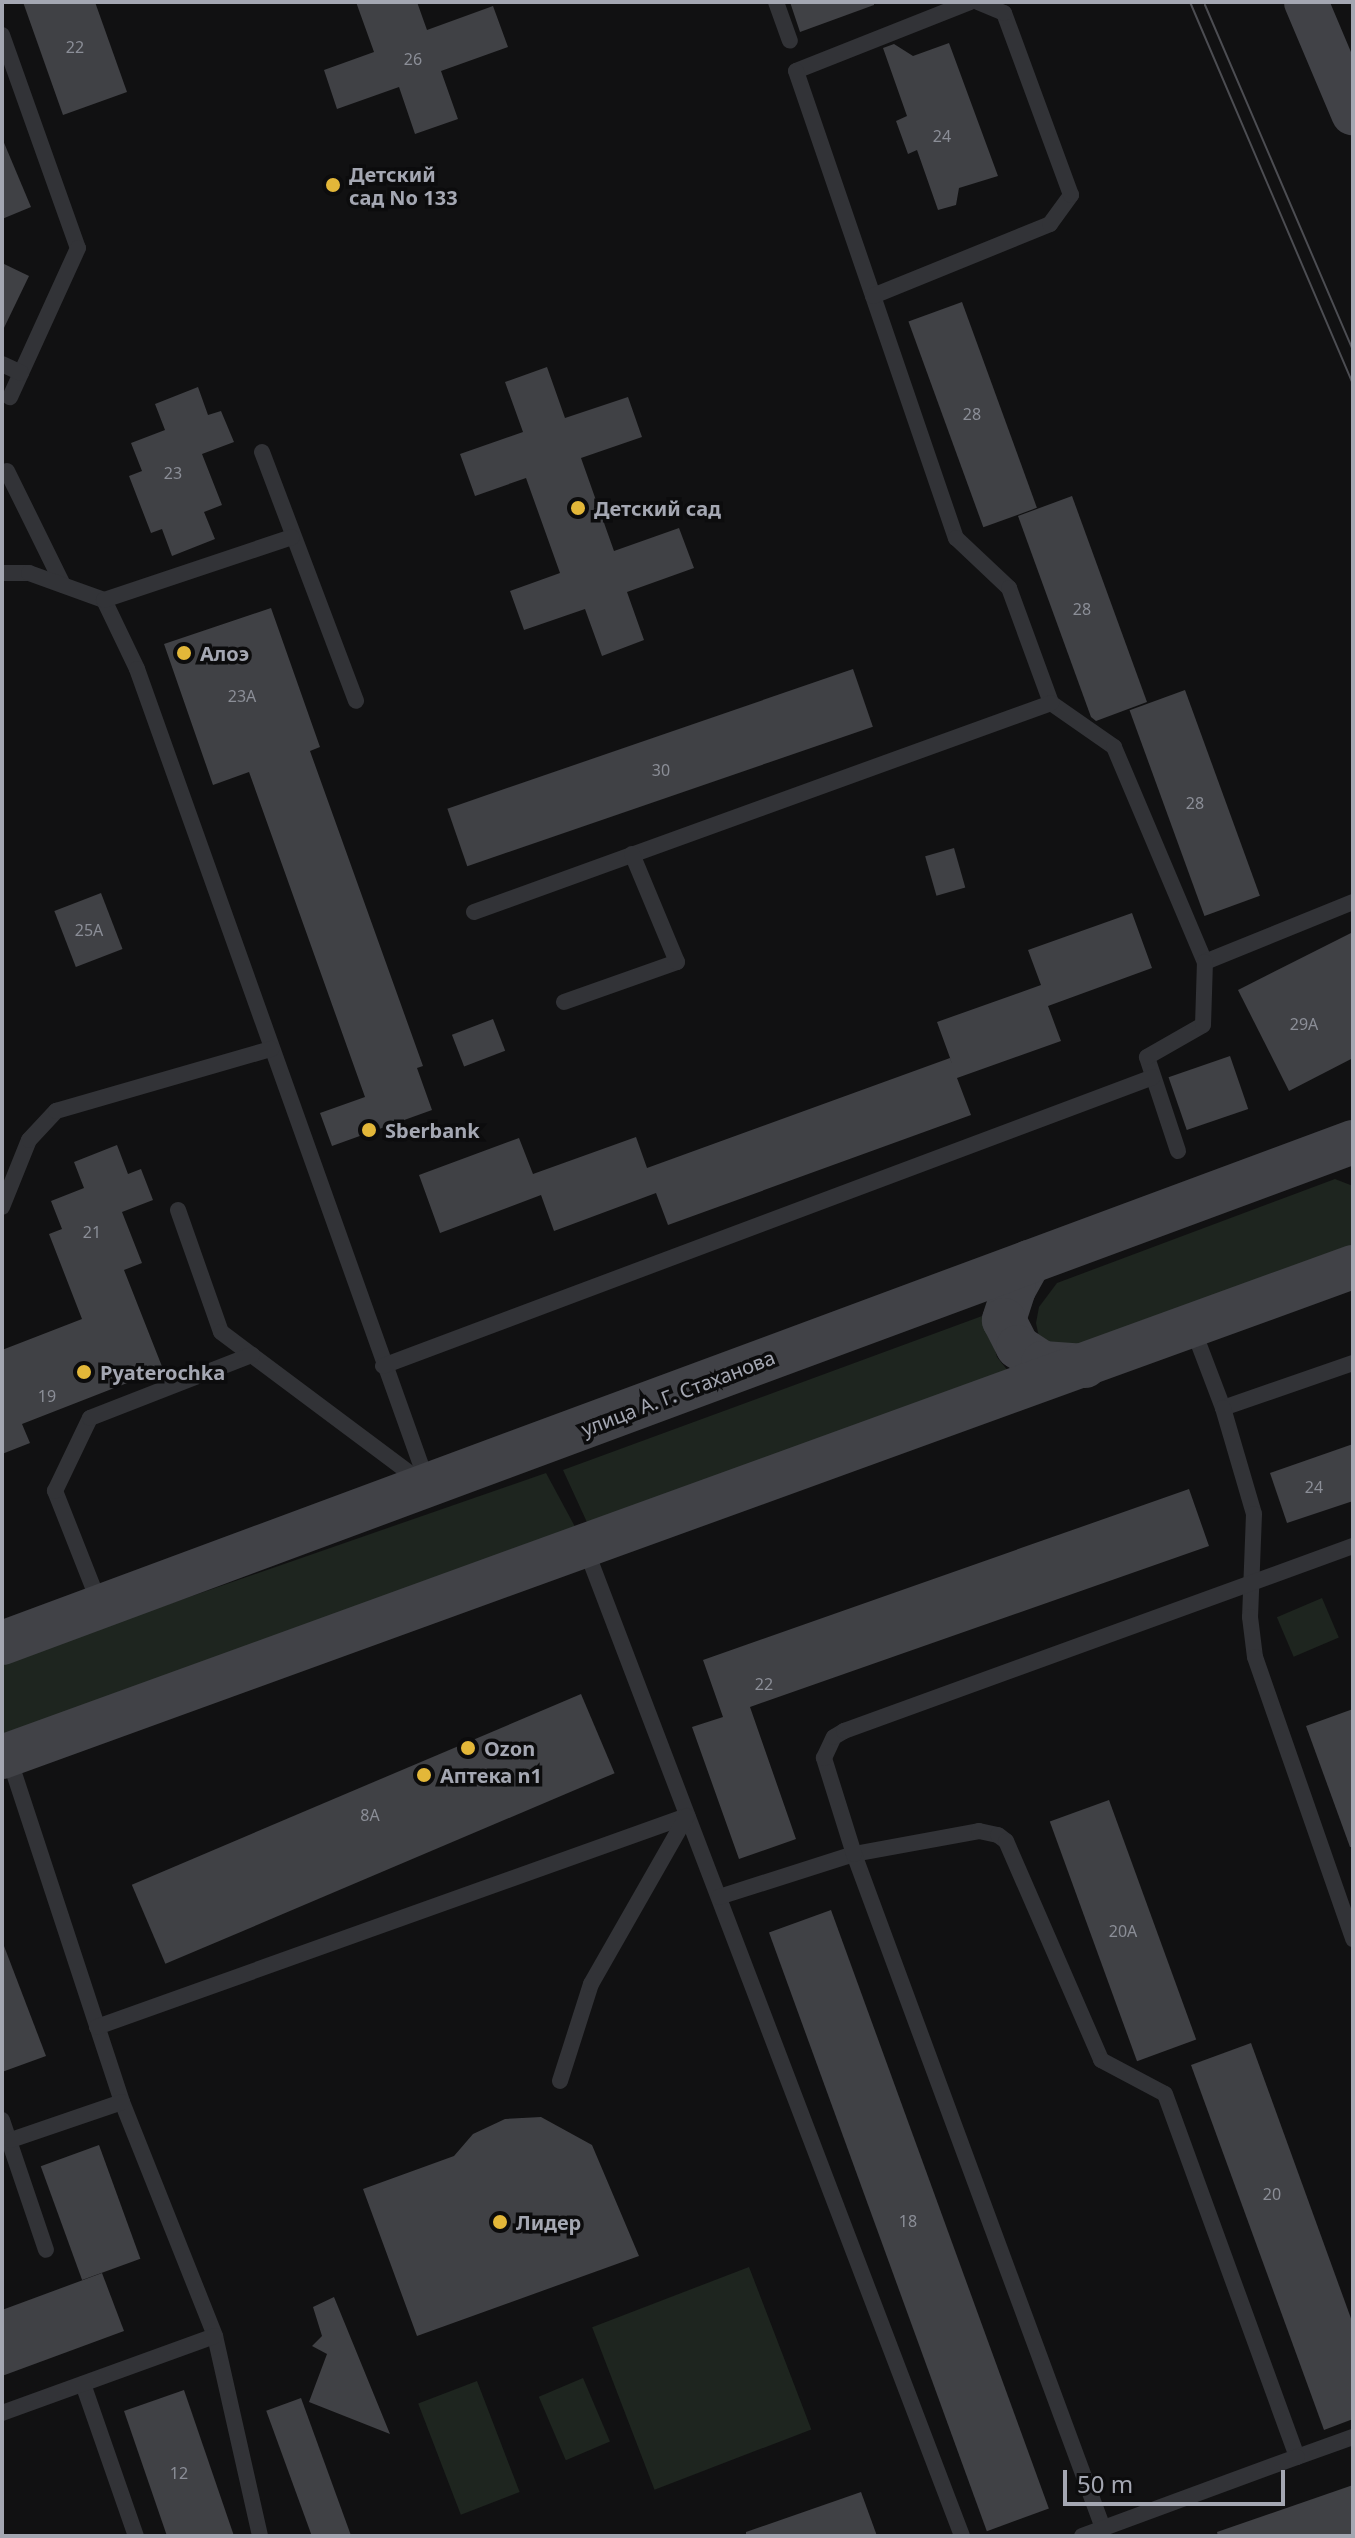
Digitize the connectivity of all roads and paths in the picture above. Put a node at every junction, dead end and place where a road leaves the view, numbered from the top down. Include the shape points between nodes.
1 (776, 2) edge
2 (970, 2) edge
3 (978, 2) edge
4 (1306, 2) edge
5 (2, 35) edge
6 (790, 41) dead end
7 (1353, 113) edge
8 (873, 296) junction
9 (2, 364) edge
10 (21, 373) junction
11 (10, 397) dead end
12 (262, 452) dead end
13 (7, 471) dead end
14 (292, 537) junction
15 (2, 573) edge
16 (63, 585) junction
17 (104, 600) junction
18 (356, 701) dead end
19 (1051, 703) junction
20 (632, 854) junction
21 (1353, 902) edge
22 (474, 912) dead end
23 (1205, 962) junction
24 (564, 1002) dead end
25 (271, 1049) junction
26 (1153, 1077) junction
27 (1178, 1151) dead end
28 (1342, 1151) edge
29 (2, 1207) edge
30 (178, 1210) dead end
31 (1029, 1262) junction
32 (1353, 1267) edge
33 (1192, 1326) junction
34 (252, 1355) junction
35 (1353, 1363) edge
36 (383, 1366) junction
37 (1085, 1366) junction
38 (1223, 1408) junction
39 (428, 1487) junction
40 (584, 1546) junction
41 (1353, 1546) edge
42 (1252, 1584) junction
43 (101, 1607) junction
44 (2, 1643) edge
45 (5, 1756) edge
46 (687, 1816) junction
47 (854, 1854) junction
48 (719, 1897) junction
49 (1353, 1939) edge
50 (97, 2027) junction
51 (560, 2081) dead end
52 (122, 2102) junction
53 (2, 2120) edge
54 (11, 2140) junction
55 (46, 2250) dead end
56 (215, 2336) junction
57 (83, 2384) junction
58 (2, 2413) edge
59 (1353, 2437) edge
60 (1297, 2457) junction
61 (1103, 2528) junction
62 (136, 2536) edge
63 (260, 2536) edge
64 (962, 2536) edge
65 (1082, 2536) edge

1 - 6 lane
2 - 8 lane via 796,71
3 - 8 lane via 1004,13 1071,195 1050,224
4 - 7 main road
5 - 10 lane via 78,248
8 - 19 lane via 956,538 1009,588
9 - 10 lane
10 - 11 lane
12 - 14 lane
13 - 16 lane
14 - 17 lane
14 - 18 lane
15 - 16 lane via 29,573
16 - 17 lane
17 - 25 lane via 137,669
19 - 20 lane
19 - 23 lane via 1114,747
20 - 22 lane
20 - 24 lane via 677,962
21 - 23 lane
23 - 26 lane via 1203,1025 1147,1057
25 - 29 lane via 56,1111 29,1140
25 - 36 lane
26 - 27 lane
26 - 36 lane
28 - 31 main road, улица А. Г. Стаханова
30 - 34 lane via 221,1332
31 - 37 main road via 1004,1320 1018,1347 1043,1363
31 - 39 main road, улица А. Г. Стаханова
32 - 33 main road
33 - 37 main road
33 - 38 lane
34 - 39 lane
34 - 43 lane via 90,1418 55,1491
35 - 38 lane
36 - 39 lane
37 - 40 main road
38 - 42 lane via 1254,1514
39 - 43 main road, улица А. Г. Стаханова
40 - 45 main road
40 - 46 lane
41 - 42 lane
42 - 47 lane via 834,1737 824,1758 825,1770
42 - 49 lane via 1250,1636 1255,1657
43 - 44 main road, улица А. Г. Стаханова
45 - 50 lane
46 - 48 lane
46 - 50 lane
46 - 51 lane via 591,1984
47 - 48 lane
47 - 60 lane via 979,1831 1006,1841 1101,2060 1165,2094
47 - 61 lane
48 - 64 lane
50 - 52 lane
52 - 54 lane
52 - 56 lane
53 - 54 lane
54 - 55 lane
56 - 57 lane
56 - 63 lane
57 - 58 lane
57 - 62 lane
59 - 60 lane
60 - 61 lane
61 - 65 lane

